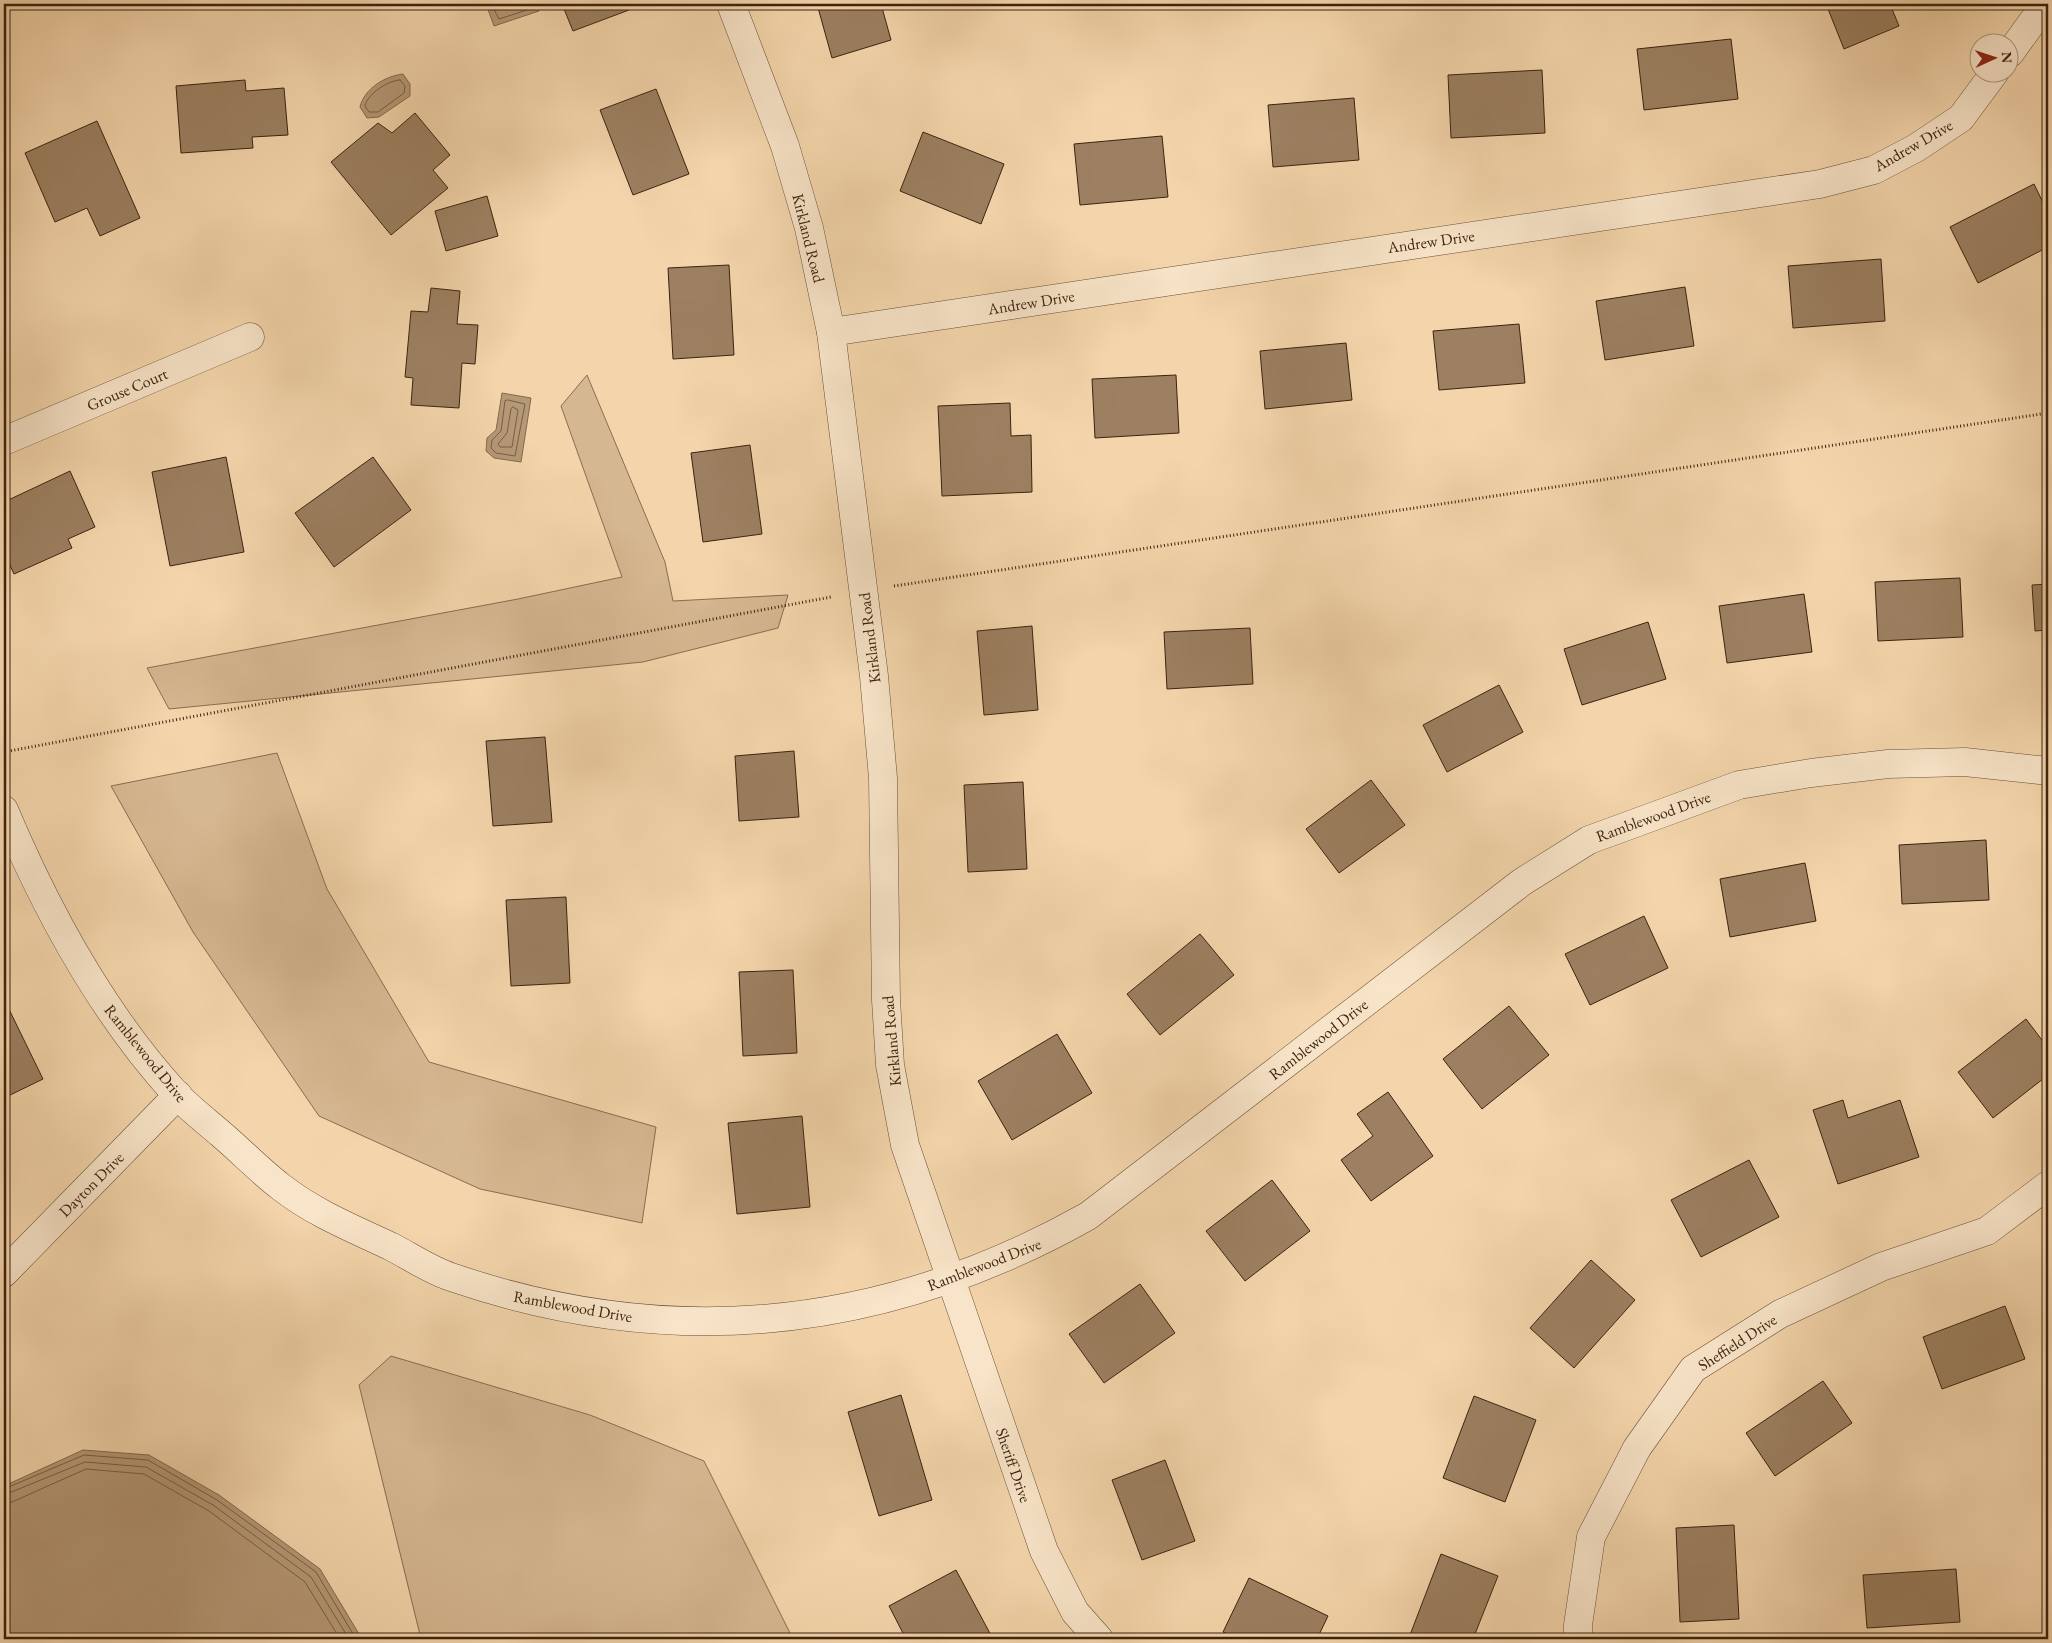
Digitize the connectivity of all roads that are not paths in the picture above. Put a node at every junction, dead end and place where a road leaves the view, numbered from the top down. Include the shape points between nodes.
1 (731, 4) edge
2 (2035, 17) edge
3 (2020, 39) edge
4 (1988, 82) edge
5 (831, 332) junction
6 (250, 337) dead end
7 (4, 441) edge
8 (2048, 771) edge
9 (4, 810) edge
10 (178, 1095) junction
11 (2048, 1185) edge
12 (4, 1273) edge
13 (950, 1280) junction
14 (1099, 1639) edge
15 (1578, 1639) edge

1 - 5 street, Kirkland Road via 785,146 809,228
2 - 3 street
4 - 5 street, Andrew Drive via 1961,118 1916,148 1874,170 1820,184
5 - 13 street, Kirkland Road via 864,591 883,778 890,1065 905,1145
6 - 7 street, Grouse Court
8 - 13 street, Ramblewood Drive via 1965,762 1888,764 1811,773 1739,785 1589,840 1522,882 1088,1216 1037,1245
9 - 10 street, Ramblewood Drive via 28,867 88,976 119,1024
10 - 12 street, Dayton Drive
10 - 13 street, Ramblewood Drive via 282,1188 340,1224 448,1276 533,1301 610,1315 678,1321 747,1322 795,1318 859,1306
11 - 15 street, Sheffield Drive via 1987,1231 1881,1268 1780,1314 1693,1369 1637,1448 1591,1537
13 - 14 street, Sheriff Drive via 1044,1552 1075,1612

